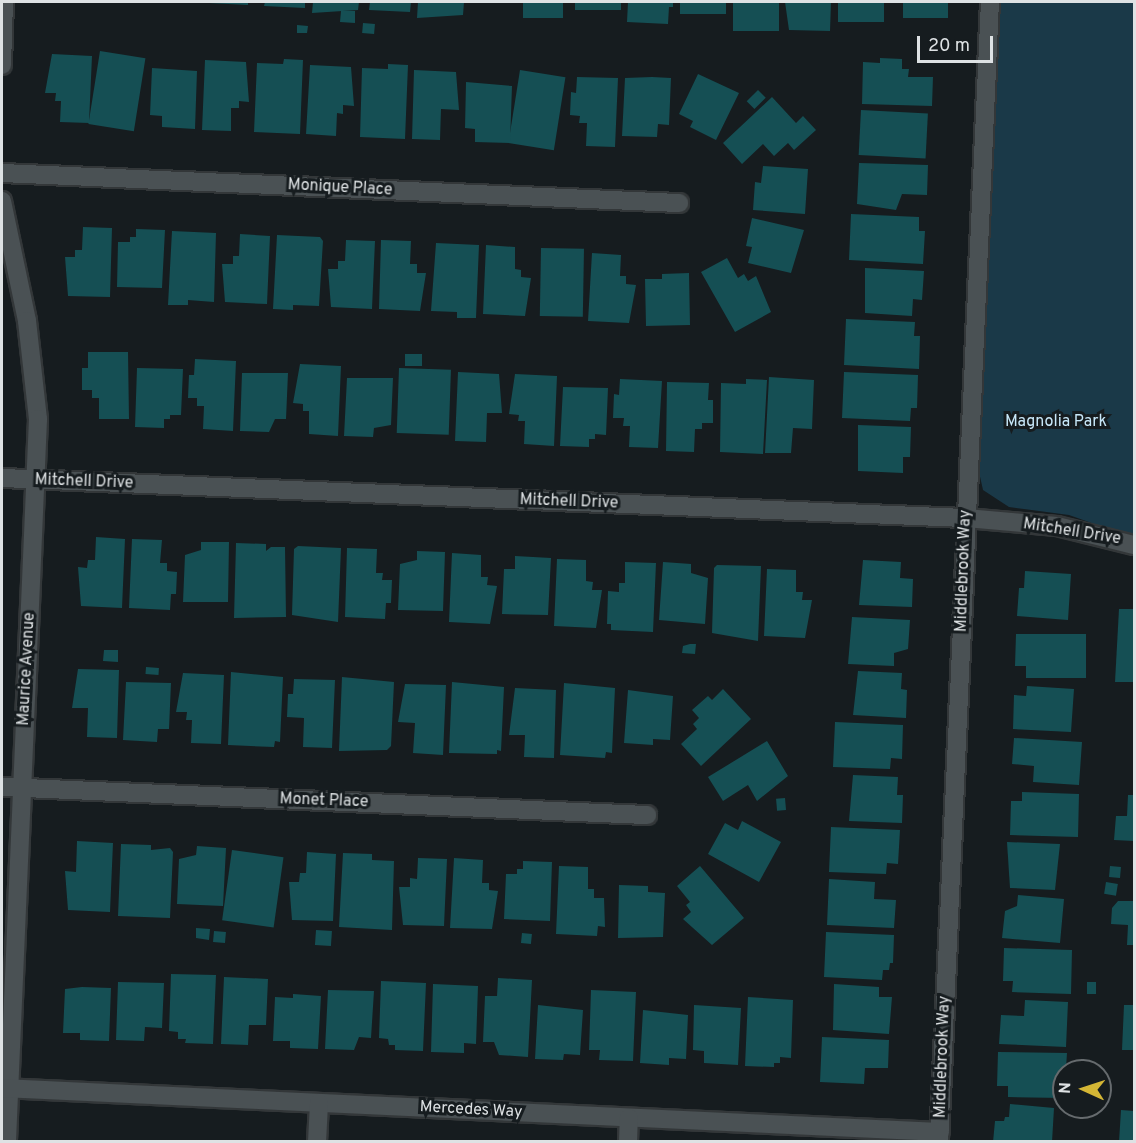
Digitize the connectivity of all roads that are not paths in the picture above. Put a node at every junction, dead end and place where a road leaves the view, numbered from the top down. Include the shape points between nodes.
1 (4, 2) edge
2 (990, 2) edge
3 (2, 65) edge
4 (2, 173) edge
5 (2, 201) edge
6 (679, 203) dead end
7 (2, 478) edge
8 (36, 480) junction
9 (966, 518) junction
10 (1134, 545) edge
11 (2, 788) edge
12 (22, 789) junction
13 (647, 815) dead end
14 (5, 1089) edge
15 (319, 1103) junction
16 (629, 1118) junction
17 (940, 1137) edge
18 (7, 1142) edge
19 (317, 1142) edge
20 (628, 1142) edge

1 - 3 street
2 - 9 street, Middlebrook Way
4 - 6 street, Monique Place
5 - 8 street, Maurice Avenue via 27,321 38,418
7 - 8 street, Mitchell Drive
8 - 9 street, Mitchell Drive
8 - 12 street, Maurice Avenue
9 - 10 street, Mitchell Drive via 1057,526
9 - 17 street, Middlebrook Way
11 - 12 street, Monet Place
12 - 13 street, Monet Place
12 - 14 street, Maurice Avenue
14 - 15 street, Mercedes Way
14 - 18 street, Maurice Avenue
15 - 16 street, Mercedes Way
15 - 19 street
16 - 17 street, Mercedes Way
16 - 20 street

